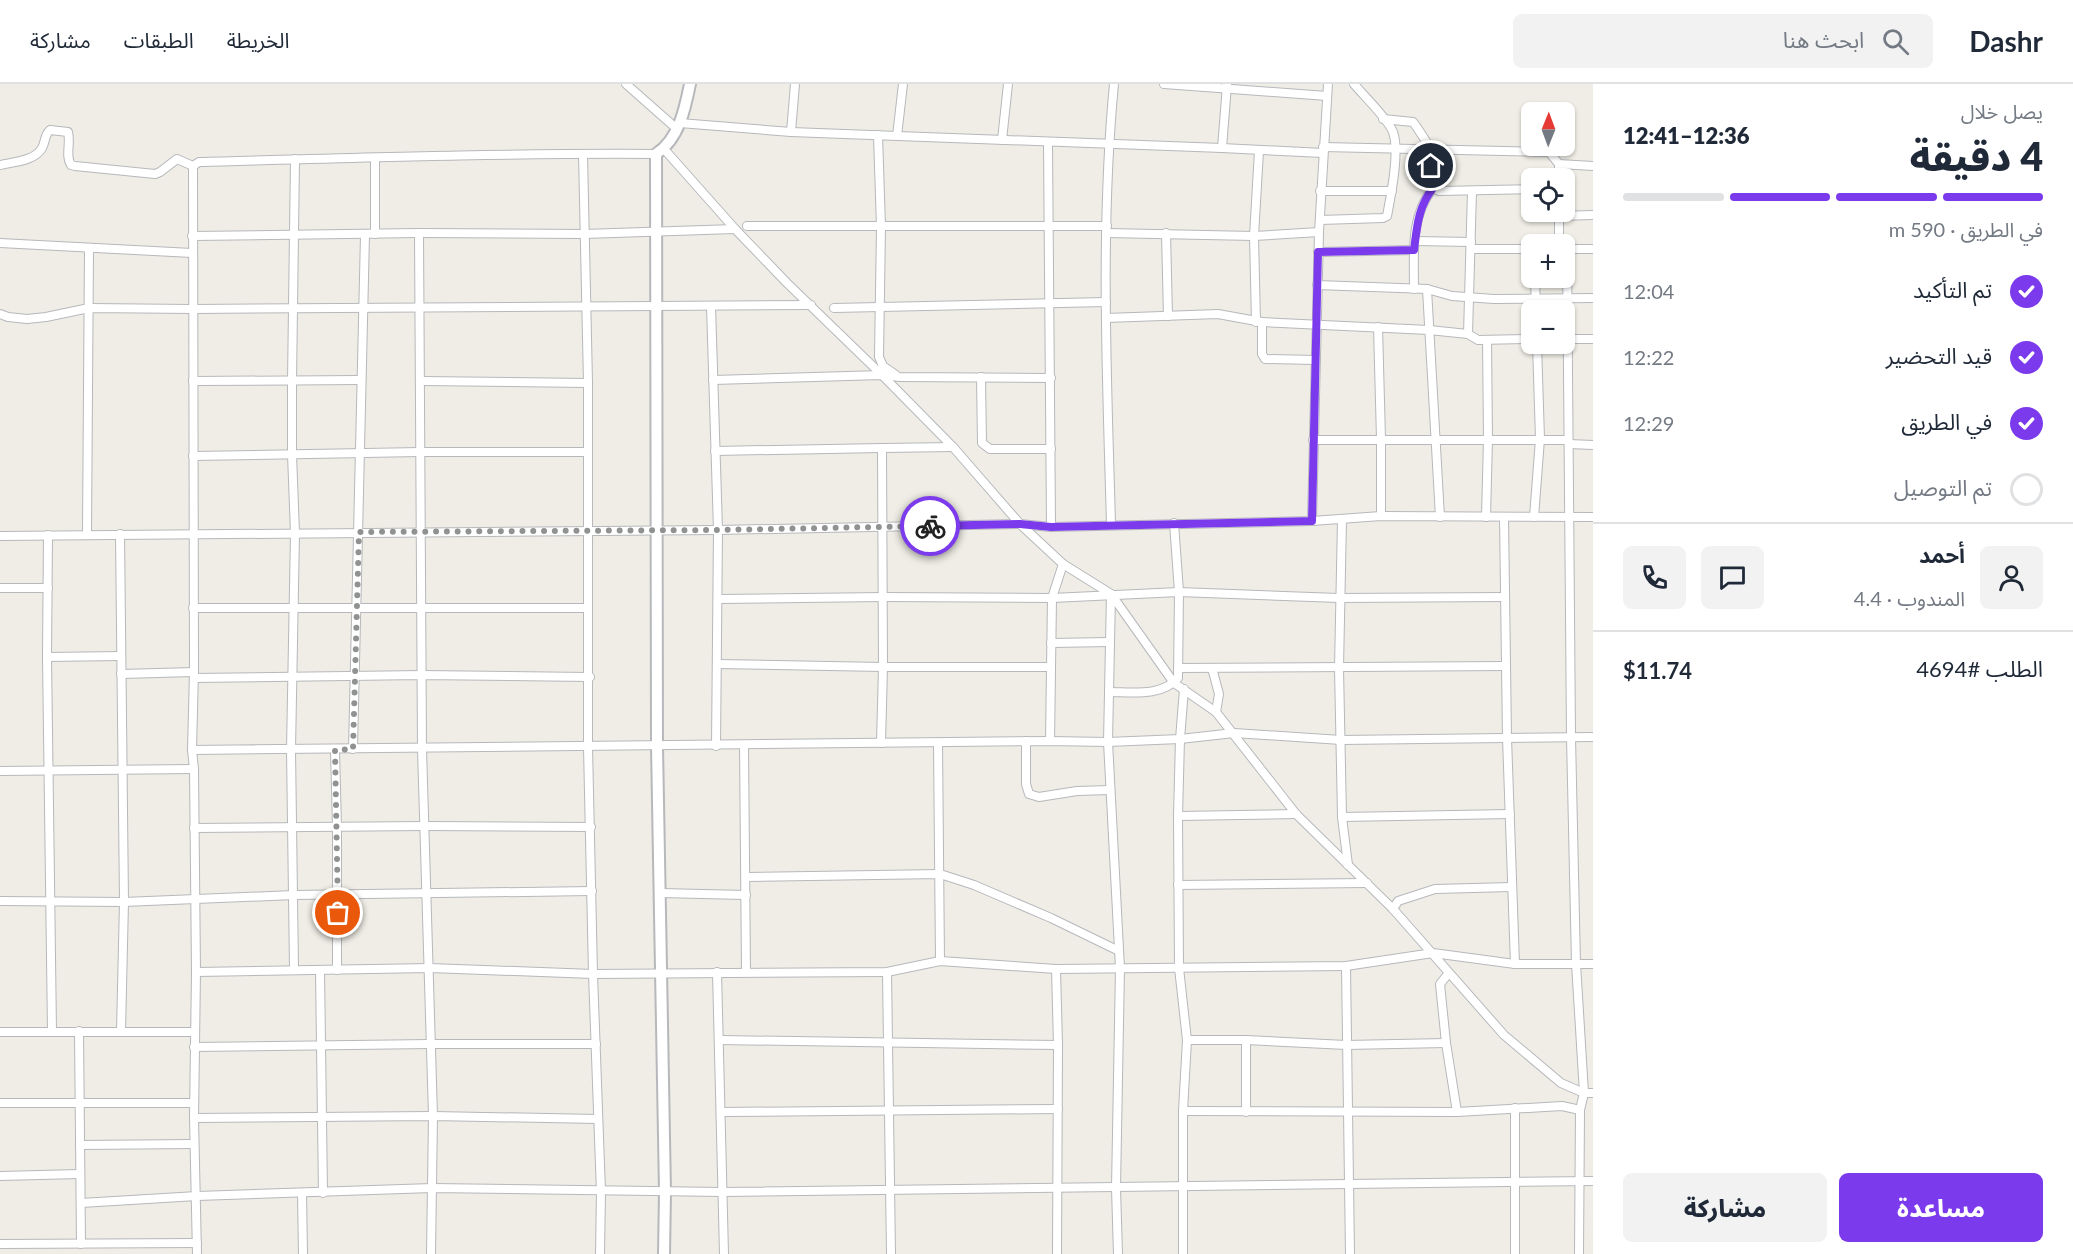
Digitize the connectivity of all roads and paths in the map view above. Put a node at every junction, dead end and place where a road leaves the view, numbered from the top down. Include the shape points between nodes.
1 (626, 84) edge
2 (690, 84) edge
3 (795, 84) edge
4 (903, 84) edge
5 (1008, 84) edge
6 (1114, 84) edge
7 (1164, 84) edge
8 (1328, 84) edge
9 (1354, 84) edge
10 (1227, 86) edge
11 (1327, 96) junction
12 (1383, 119) junction
13 (679, 126) junction
14 (791, 132) junction
15 (878, 135) junction
16 (897, 136) junction
17 (1002, 140) junction
18 (1048, 142) junction
19 (1108, 145) junction
20 (1222, 148) junction
21 (1395, 148) junction
22 (1431, 149) junction
23 (1323, 150) junction
24 (1259, 151) junction
25 (660, 152) junction
26 (583, 154) junction
27 (375, 158) junction
28 (295, 159) junction
29 (1560, 164) junction
30 (0, 165) edge
31 (193, 166) junction
32 (1593, 166) edge
33 (1560, 168) edge
34 (1433, 188) junction
35 (1521, 189) edge
36 (1320, 191) junction
37 (1392, 191) junction
38 (1472, 191) junction
39 (1575, 214) edge
40 (1593, 215) edge
41 (1320, 220) junction
42 (747, 226) dead end
43 (881, 227) junction
44 (1049, 227) junction
45 (735, 229) junction
46 (1107, 230) junction
47 (656, 232) junction
48 (1318, 232) junction
49 (419, 233) junction
50 (1166, 233) junction
51 (375, 234) junction
52 (584, 234) junction
53 (365, 235) junction
54 (192, 236) junction
55 (293, 236) junction
56 (1254, 236) junction
57 (1415, 241) junction
58 (0, 243) edge
59 (1471, 245) junction
60 (89, 248) junction
61 (1521, 248) edge
62 (1575, 249) edge
63 (1593, 249) edge
64 (1414, 250) junction
65 (1318, 252) junction
66 (192, 253) junction
67 (1317, 285) junction
68 (1535, 288) edge
69 (1567, 288) edge
70 (1414, 289) junction
71 (1427, 289) junction
72 (1470, 297) junction
73 (1535, 298) junction
74 (1567, 298) junction
75 (1593, 298) edge
76 (1106, 302) junction
77 (1050, 304) junction
78 (811, 305) junction
79 (711, 306) junction
80 (587, 307) junction
81 (656, 307) junction
82 (881, 307) junction
83 (89, 308) junction
84 (292, 308) junction
85 (363, 308) junction
86 (421, 308) junction
87 (834, 308) dead end
88 (192, 309) junction
89 (0, 314) edge
90 (1168, 316) junction
91 (1106, 318) junction
92 (1259, 322) junction
93 (1316, 326) junction
94 (1378, 327) junction
95 (1429, 330) junction
96 (1468, 334) junction
97 (1521, 339) edge
98 (1575, 339) edge
99 (1593, 339) edge
100 (1487, 340) junction
101 (1537, 354) edge
102 (1566, 354) edge
103 (1316, 360) junction
104 (882, 375) junction
105 (900, 377) junction
106 (981, 377) junction
107 (1051, 378) junction
108 (361, 380) junction
109 (712, 380) junction
110 (193, 381) junction
111 (421, 381) junction
112 (292, 382) junction
113 (588, 383) junction
114 (1382, 439) junction
115 (1436, 439) junction
116 (1488, 439) junction
117 (1540, 439) junction
118 (1313, 440) junction
119 (1568, 442) junction
120 (1593, 445) edge
121 (953, 447) junction
122 (882, 448) junction
123 (1051, 449) junction
124 (715, 451) junction
125 (420, 452) junction
126 (588, 452) junction
127 (292, 454) junction
128 (360, 454) junction
129 (193, 456) junction
130 (1381, 516) junction
131 (1440, 517) junction
132 (1486, 517) junction
133 (1504, 517) junction
134 (1534, 517) junction
135 (1569, 517) junction
136 (1593, 518) edge
137 (1342, 519) junction
138 (1312, 521) junction
139 (1174, 523) junction
140 (1020, 524) junction
141 (1111, 524) junction
142 (883, 527) junction
143 (1051, 527) junction
144 (658, 530) junction
145 (718, 530) junction
146 (587, 531) junction
147 (359, 532) junction
148 (422, 532) junction
149 (295, 533) junction
150 (120, 534) junction
151 (193, 534) junction
152 (48, 535) junction
153 (87, 535) junction
154 (0, 536) edge
155 (1063, 564) junction
156 (0, 588) edge
157 (48, 588) junction
158 (1179, 592) junction
159 (1111, 594) junction
160 (883, 597) junction
161 (1505, 597) junction
162 (1052, 598) junction
163 (1339, 598) junction
164 (718, 599) junction
165 (194, 608) junction
166 (294, 608) junction
167 (356, 608) junction
168 (422, 608) junction
169 (588, 608) junction
170 (1110, 642) junction
171 (1052, 643) junction
172 (121, 656) junction
173 (47, 657) junction
174 (717, 664) junction
175 (1506, 666) junction
176 (884, 667) junction
177 (1051, 667) junction
178 (1178, 668) junction
179 (1212, 668) junction
180 (1339, 668) junction
181 (121, 674) junction
182 (194, 675) junction
183 (422, 675) junction
184 (355, 676) junction
185 (293, 677) junction
186 (590, 677) junction
187 (1174, 683) junction
188 (1184, 689) junction
189 (1109, 692) junction
190 (1216, 712) junction
191 (1234, 733) junction
192 (1571, 737) junction
193 (1593, 737) edge
194 (1507, 738) junction
195 (1180, 739) junction
196 (1341, 740) junction
197 (1026, 741) junction
198 (1050, 741) junction
199 (1108, 742) junction
200 (881, 743) junction
201 (938, 743) junction
202 (657, 746) junction
203 (716, 746) junction
204 (744, 746) junction
205 (588, 747) junction
206 (422, 748) junction
207 (353, 749) junction
208 (192, 750) junction
209 (291, 750) junction
210 (335, 750) junction
211 (194, 769) junction
212 (122, 770) junction
213 (0, 771) edge
214 (49, 771) junction
215 (1110, 790) junction
216 (1296, 814) junction
217 (1510, 814) junction
218 (1178, 816) junction
219 (1342, 817) junction
220 (425, 826) junction
221 (337, 827) junction
222 (591, 827) junction
223 (194, 828) junction
224 (294, 828) junction
225 (1348, 865) junction
226 (940, 874) junction
227 (746, 877) junction
228 (1367, 883) junction
229 (1178, 885) junction
230 (1511, 887) junction
231 (592, 891) junction
232 (426, 893) junction
233 (660, 893) junction
234 (338, 894) junction
235 (294, 895) junction
236 (746, 895) junction
237 (0, 901) edge
238 (194, 901) junction
239 (50, 902) junction
240 (124, 902) junction
241 (1393, 909) junction
242 (1119, 951) junction
243 (1433, 953) junction
244 (940, 961) junction
245 (1515, 964) junction
246 (1576, 964) junction
247 (1593, 964) edge
248 (1346, 966) junction
249 (430, 968) junction
250 (1179, 968) junction
251 (294, 969) junction
252 (1056, 969) junction
253 (1120, 969) junction
254 (320, 970) junction
255 (337, 970) junction
256 (196, 972) junction
257 (717, 972) junction
258 (746, 972) junction
259 (887, 972) junction
260 (660, 973) junction
261 (593, 974) junction
262 (1448, 974) junction
263 (79, 1031) junction
264 (121, 1031) junction
265 (0, 1032) edge
266 (52, 1032) junction
267 (195, 1032) junction
268 (720, 1040) junction
269 (1187, 1040) junction
270 (1246, 1040) junction
271 (888, 1042) junction
272 (1446, 1043) junction
273 (430, 1044) junction
274 (596, 1044) junction
275 (320, 1045) junction
276 (1058, 1045) junction
277 (1346, 1045) junction
278 (194, 1047) junction
279 (1589, 1093) edge
280 (194, 1102) junction
281 (0, 1103) edge
282 (81, 1103) junction
283 (1515, 1108) junction
284 (1058, 1110) junction
285 (1580, 1110) junction
286 (1183, 1111) junction
287 (722, 1112) junction
288 (889, 1112) junction
289 (1246, 1112) junction
290 (1346, 1112) junction
291 (1457, 1112) junction
292 (434, 1116) junction
293 (321, 1117) junction
294 (194, 1118) junction
295 (598, 1119) junction
296 (194, 1144) junction
297 (80, 1145) junction
298 (80, 1174) junction
299 (0, 1176) edge
300 (1580, 1181) junction
301 (1593, 1181) edge
302 (1515, 1182) junction
303 (1349, 1185) junction
304 (1184, 1186) junction
305 (1058, 1187) junction
306 (432, 1188) junction
307 (1116, 1188) junction
308 (890, 1190) junction
309 (323, 1192) junction
310 (601, 1192) junction
311 (665, 1192) junction
312 (723, 1192) junction
313 (302, 1193) junction
314 (197, 1196) junction
315 (81, 1203) junction
316 (197, 1243) junction
317 (0, 1244) edge
318 (54, 1244) junction
319 (81, 1244) junction
320 (124, 1244) junction
321 (54, 1254) edge
322 (124, 1254) edge
323 (197, 1254) edge
324 (303, 1254) edge
325 (431, 1254) edge
326 (600, 1254) edge
327 (664, 1254) edge
328 (724, 1254) edge
329 (891, 1254) edge
330 (1057, 1254) edge
331 (1118, 1254) edge
332 (1183, 1254) edge
333 (1350, 1254) edge
334 (1515, 1254) edge
335 (1579, 1254) edge

1 - 13 street
2 - 13 street
3 - 14 street
4 - 16 street
5 - 17 street
6 - 19 street
7 - 10 street
8 - 11 street
9 - 12 street
10 - 11 street
10 - 20 street
11 - 23 street
12 - 21 street via 1393,133
12 - 22 street via 1413,122
13 - 14 street
13 - 25 street
14 - 15 street
15 - 16 street
15 - 43 street
16 - 17 street
17 - 18 street
18 - 19 street
18 - 44 street
19 - 20 street
19 - 46 street
20 - 24 street
21 - 22 street
21 - 23 street
21 - 37 street
22 - 29 street via 1549,152
22 - 34 street
23 - 24 street
23 - 36 street
24 - 56 street
25 - 26 street
25 - 45 street
25 - 47 street
26 - 27 street
26 - 52 street
27 - 28 street
27 - 51 street
28 - 31 street via 199,162
28 - 55 street
29 - 32 street
29 - 33 street
30 - 31 street via 36,154 50,130 68,132 71,165 155,174 177,159
31 - 54 street
34 - 38 street
34 - 57 street via 1418,216
35 - 38 street
36 - 37 street
36 - 41 street
37 - 41 street via 1387,216 1383,218
38 - 59 street
39 - 40 street
41 - 48 street
42 - 43 street
43 - 44 street
43 - 82 street
44 - 46 street
44 - 77 street
45 - 47 street
45 - 78 street
46 - 50 street
46 - 76 street
47 - 52 street
47 - 81 street
48 - 56 street
48 - 65 street
49 - 51 street
49 - 52 street
49 - 86 street
50 - 56 street
50 - 90 street
51 - 53 street
52 - 80 street
53 - 55 street
53 - 85 street
54 - 55 street
54 - 66 street
55 - 84 street
56 - 92 street
57 - 59 street
57 - 64 street
58 - 60 street
59 - 61 street
59 - 72 street
60 - 66 street
60 - 83 street
62 - 63 street
64 - 65 street
64 - 70 street
65 - 67 street
66 - 88 street
67 - 70 street
67 - 93 street
68 - 73 street
69 - 74 street
70 - 71 street
71 - 72 street
71 - 95 street
72 - 73 street
72 - 96 street
73 - 74 street
74 - 75 street
76 - 77 street
76 - 91 street
77 - 82 street
77 - 107 street
78 - 79 street
78 - 104 street
79 - 81 street
79 - 109 street
80 - 81 street
80 - 86 street
80 - 113 street
81 - 144 street
82 - 87 street
82 - 105 street via 880,362
83 - 88 street
83 - 89 street via 27,319
83 - 153 street
84 - 85 street
84 - 88 street
84 - 112 street
85 - 86 street
85 - 108 street
86 - 111 street
88 - 110 street
90 - 91 street
90 - 92 street via 1218,314
91 - 141 street
92 - 93 street
92 - 103 street via 1265,358
93 - 94 street
93 - 103 street
94 - 95 street
94 - 114 street
95 - 96 street
95 - 115 street
96 - 100 street
97 - 100 street
98 - 99 street
100 - 116 street
101 - 117 street
102 - 119 street
103 - 118 street
104 - 105 street
104 - 109 street
104 - 121 street
105 - 106 street
106 - 107 street
106 - 123 street via 985,447
107 - 123 street
108 - 112 street
108 - 128 street
109 - 124 street
110 - 112 street
110 - 129 street
111 - 113 street
111 - 125 street
112 - 127 street
113 - 126 street
114 - 115 street
114 - 118 street
114 - 130 street
115 - 116 street
115 - 131 street
116 - 117 street
116 - 132 street
117 - 119 street
117 - 134 street
118 - 138 street
119 - 120 street
119 - 135 street
121 - 122 street
121 - 140 street
122 - 124 street
122 - 142 street
123 - 143 street
124 - 145 street
125 - 126 street
125 - 128 street
125 - 148 street
126 - 146 street
127 - 128 street
127 - 129 street
127 - 149 street
128 - 147 street
129 - 151 street
130 - 131 street
130 - 137 street
131 - 132 street
132 - 133 street
133 - 134 street
133 - 161 street
134 - 135 street
135 - 136 street
135 - 192 street
137 - 138 street
137 - 163 street
138 - 139 street
139 - 141 street
139 - 158 street
140 - 142 street
140 - 143 street
140 - 155 street
141 - 143 street
142 - 145 street
142 - 160 street
144 - 145 street
144 - 146 street
144 - 202 street
145 - 164 street
146 - 148 street
146 - 169 street
147 - 148 street
147 - 149 street
147 - 167 street
148 - 168 street
149 - 151 street
149 - 166 street
150 - 151 street
150 - 153 street
150 - 172 street
151 - 165 street
152 - 153 street
152 - 154 street
152 - 157 street
155 - 159 street
155 - 162 street
156 - 157 street
157 - 173 street
158 - 159 street
158 - 163 street
158 - 178 street
159 - 162 street
159 - 170 street
159 - 187 street
160 - 162 street
160 - 164 street
160 - 176 street
161 - 163 street
161 - 175 street
162 - 171 street
163 - 180 street
164 - 174 street
165 - 166 street
165 - 182 street
166 - 167 street
166 - 185 street
167 - 168 street
167 - 184 street
168 - 169 street
168 - 183 street
169 - 186 street
170 - 171 street
170 - 189 street
171 - 177 street
172 - 173 street
172 - 181 street
173 - 214 street
174 - 176 street
174 - 203 street
175 - 180 street
175 - 194 street
176 - 177 street
176 - 200 street
177 - 198 street
178 - 179 street
178 - 187 street
179 - 180 street
179 - 190 street via 1219,694
180 - 196 street
181 - 182 street
181 - 212 street
182 - 185 street
182 - 208 street
183 - 184 street
183 - 186 street
183 - 206 street
184 - 185 street
184 - 207 street
185 - 209 street
186 - 205 street
187 - 188 street
187 - 189 street via 1142,693
188 - 190 street
188 - 195 street
189 - 199 street
190 - 191 street
191 - 195 street
191 - 196 street
191 - 216 street
192 - 193 street
192 - 194 street
192 - 246 street
194 - 196 street
194 - 217 street
195 - 199 street
195 - 218 street
196 - 219 street
197 - 198 street
197 - 201 street
197 - 215 street via 1029,794 1039,797
198 - 199 street
199 - 215 street
200 - 201 street
200 - 204 street
201 - 226 street
202 - 203 street
202 - 205 street
202 - 233 street
203 - 204 street
204 - 227 street
205 - 206 street
205 - 222 street
206 - 207 street
206 - 220 street
207 - 210 street
208 - 209 street
208 - 211 street
209 - 210 street
209 - 224 street
210 - 221 street
211 - 212 street
211 - 223 street
212 - 214 street
212 - 240 street
213 - 214 street
214 - 239 street
215 - 242 street
216 - 218 street
216 - 225 street
217 - 219 street
217 - 230 street
218 - 229 street
219 - 225 street
220 - 221 street
220 - 222 street
220 - 232 street
221 - 224 street
221 - 234 street
222 - 231 street
223 - 224 street
223 - 238 street
224 - 235 street
225 - 228 street
226 - 227 street
226 - 242 street via 1051,918
226 - 244 street
227 - 236 street
228 - 229 street
228 - 241 street
229 - 250 street
230 - 241 street via 1445,887 1398,900
230 - 245 street
231 - 232 street
231 - 261 street
232 - 234 street
232 - 249 street
233 - 236 street
233 - 260 street
234 - 235 street
234 - 255 street
235 - 238 street
235 - 251 street
236 - 258 street
237 - 239 street
238 - 240 street
238 - 256 street
239 - 240 street
239 - 266 street
240 - 264 street
241 - 243 street
242 - 253 street
243 - 245 street
243 - 248 street
243 - 262 street
244 - 252 street
244 - 259 street
245 - 246 street
246 - 247 street
246 - 279 street
248 - 250 street
248 - 277 street
249 - 255 street
249 - 261 street
249 - 273 street
250 - 253 street
250 - 269 street
251 - 254 street
251 - 256 street
252 - 253 street
252 - 276 street
253 - 307 street
254 - 255 street
254 - 275 street
256 - 267 street
257 - 258 street
257 - 260 street
257 - 268 street
258 - 259 street
259 - 271 street
260 - 261 street
260 - 311 street
261 - 274 street
262 - 272 street via 1440,984
262 - 279 street via 1504,1035 1561,1083
263 - 264 street
263 - 266 street
263 - 282 street
264 - 267 street
265 - 266 street
267 - 278 street
268 - 271 street
268 - 287 street
269 - 270 street
269 - 286 street
270 - 277 street
270 - 289 street
271 - 276 street
271 - 288 street
272 - 277 street
272 - 291 street
273 - 274 street
273 - 275 street
273 - 292 street
274 - 295 street
275 - 278 street
275 - 293 street
276 - 284 street
277 - 290 street
278 - 280 street
279 - 285 street
280 - 282 street
280 - 294 street
281 - 282 street
282 - 297 street
283 - 285 street via 1562,1106
283 - 291 street
283 - 302 street
284 - 288 street
284 - 305 street
285 - 300 street
286 - 289 street
286 - 304 street
287 - 288 street
287 - 312 street
288 - 308 street
289 - 290 street
290 - 291 street
290 - 303 street
292 - 293 street
292 - 295 street
292 - 306 street
293 - 294 street
293 - 309 street
294 - 296 street
295 - 310 street
296 - 297 street
296 - 314 street
297 - 298 street
298 - 299 street
298 - 315 street
300 - 301 street
300 - 302 street
300 - 335 street
302 - 303 street
302 - 334 street
303 - 304 street
303 - 333 street
304 - 307 street
304 - 332 street
305 - 307 street
305 - 308 street
305 - 330 street
306 - 309 street
306 - 310 street
306 - 325 street
307 - 331 street
308 - 312 street
308 - 329 street
309 - 313 street
310 - 311 street
310 - 326 street
311 - 312 street
311 - 327 street
312 - 328 street
313 - 314 street
313 - 324 street
314 - 315 street
314 - 316 street
315 - 319 street
316 - 320 street
316 - 323 street
317 - 318 street
318 - 319 street
318 - 321 street
319 - 320 street
320 - 322 street

